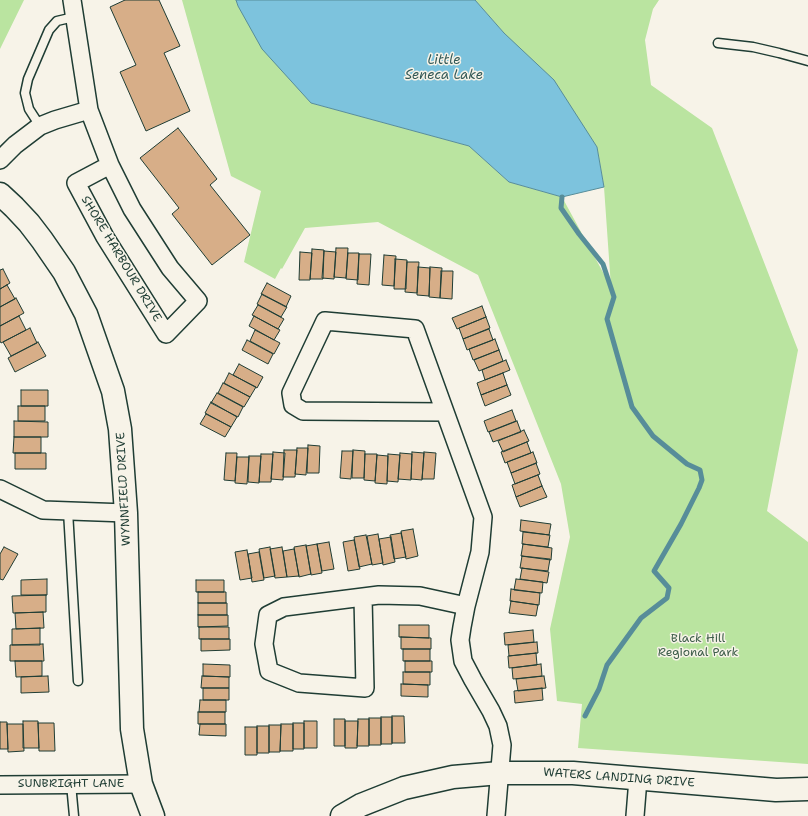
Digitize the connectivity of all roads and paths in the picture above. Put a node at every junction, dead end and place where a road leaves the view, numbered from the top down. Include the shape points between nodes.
1 (72, 0) edge
2 (74, 17) junction
3 (718, 44) dead end
4 (808, 61) edge
5 (89, 110) junction
6 (40, 126) junction
7 (0, 160) edge
8 (110, 165) junction
9 (0, 194) edge
10 (445, 412) junction
11 (0, 489) edge
12 (68, 511) junction
13 (126, 513) junction
14 (363, 597) junction
15 (466, 606) junction
16 (78, 681) dead end
17 (500, 773) junction
18 (638, 779) junction
19 (70, 784) junction
20 (141, 784) junction
21 (0, 785) edge
22 (808, 789) edge
23 (74, 816) edge
24 (154, 816) edge
25 (342, 816) edge
26 (496, 816) edge
27 (635, 816) edge

1 - 2 street, SHORE HARBOUR DRIVE
2 - 5 street, SHORE HARBOUR DRIVE
2 - 6 lane via 57,21 49,30 28,79 25,94 28,109
3 - 4 lane via 753,47
5 - 6 street
5 - 8 street, SHORE HARBOUR DRIVE
6 - 7 street
8 - 8 street, SHORE HARBOUR DRIVE via 76,183 105,237 166,334 198,301 170,268 132,209
9 - 13 street, WYNNFIELD DRIVE via 14,206 42,240 64,272 86,314 113,391 120,429
10 - 10 street via 415,329 325,321 291,393 293,405 303,411
10 - 15 street via 484,517 480,552
11 - 12 street via 43,510
12 - 13 street
12 - 16 lane
13 - 20 street, WYNNFIELD DRIVE via 132,729
14 - 14 street via 284,607 268,615 264,644 269,671 299,682 365,688
14 - 15 street via 420,596
15 - 17 street via 460,640 463,661 498,726 502,745
17 - 18 street, WATERS LANDING DRIVE via 573,773
17 - 25 street, WATERS LANDING DRIVE via 453,777 404,788
17 - 26 street
18 - 22 street, WATERS LANDING DRIVE via 776,790
18 - 27 street
19 - 20 street, SUNBRIGHT LANE
19 - 21 street, SUNBRIGHT LANE
19 - 23 lane
20 - 24 street, WYNNFIELD DRIVE

